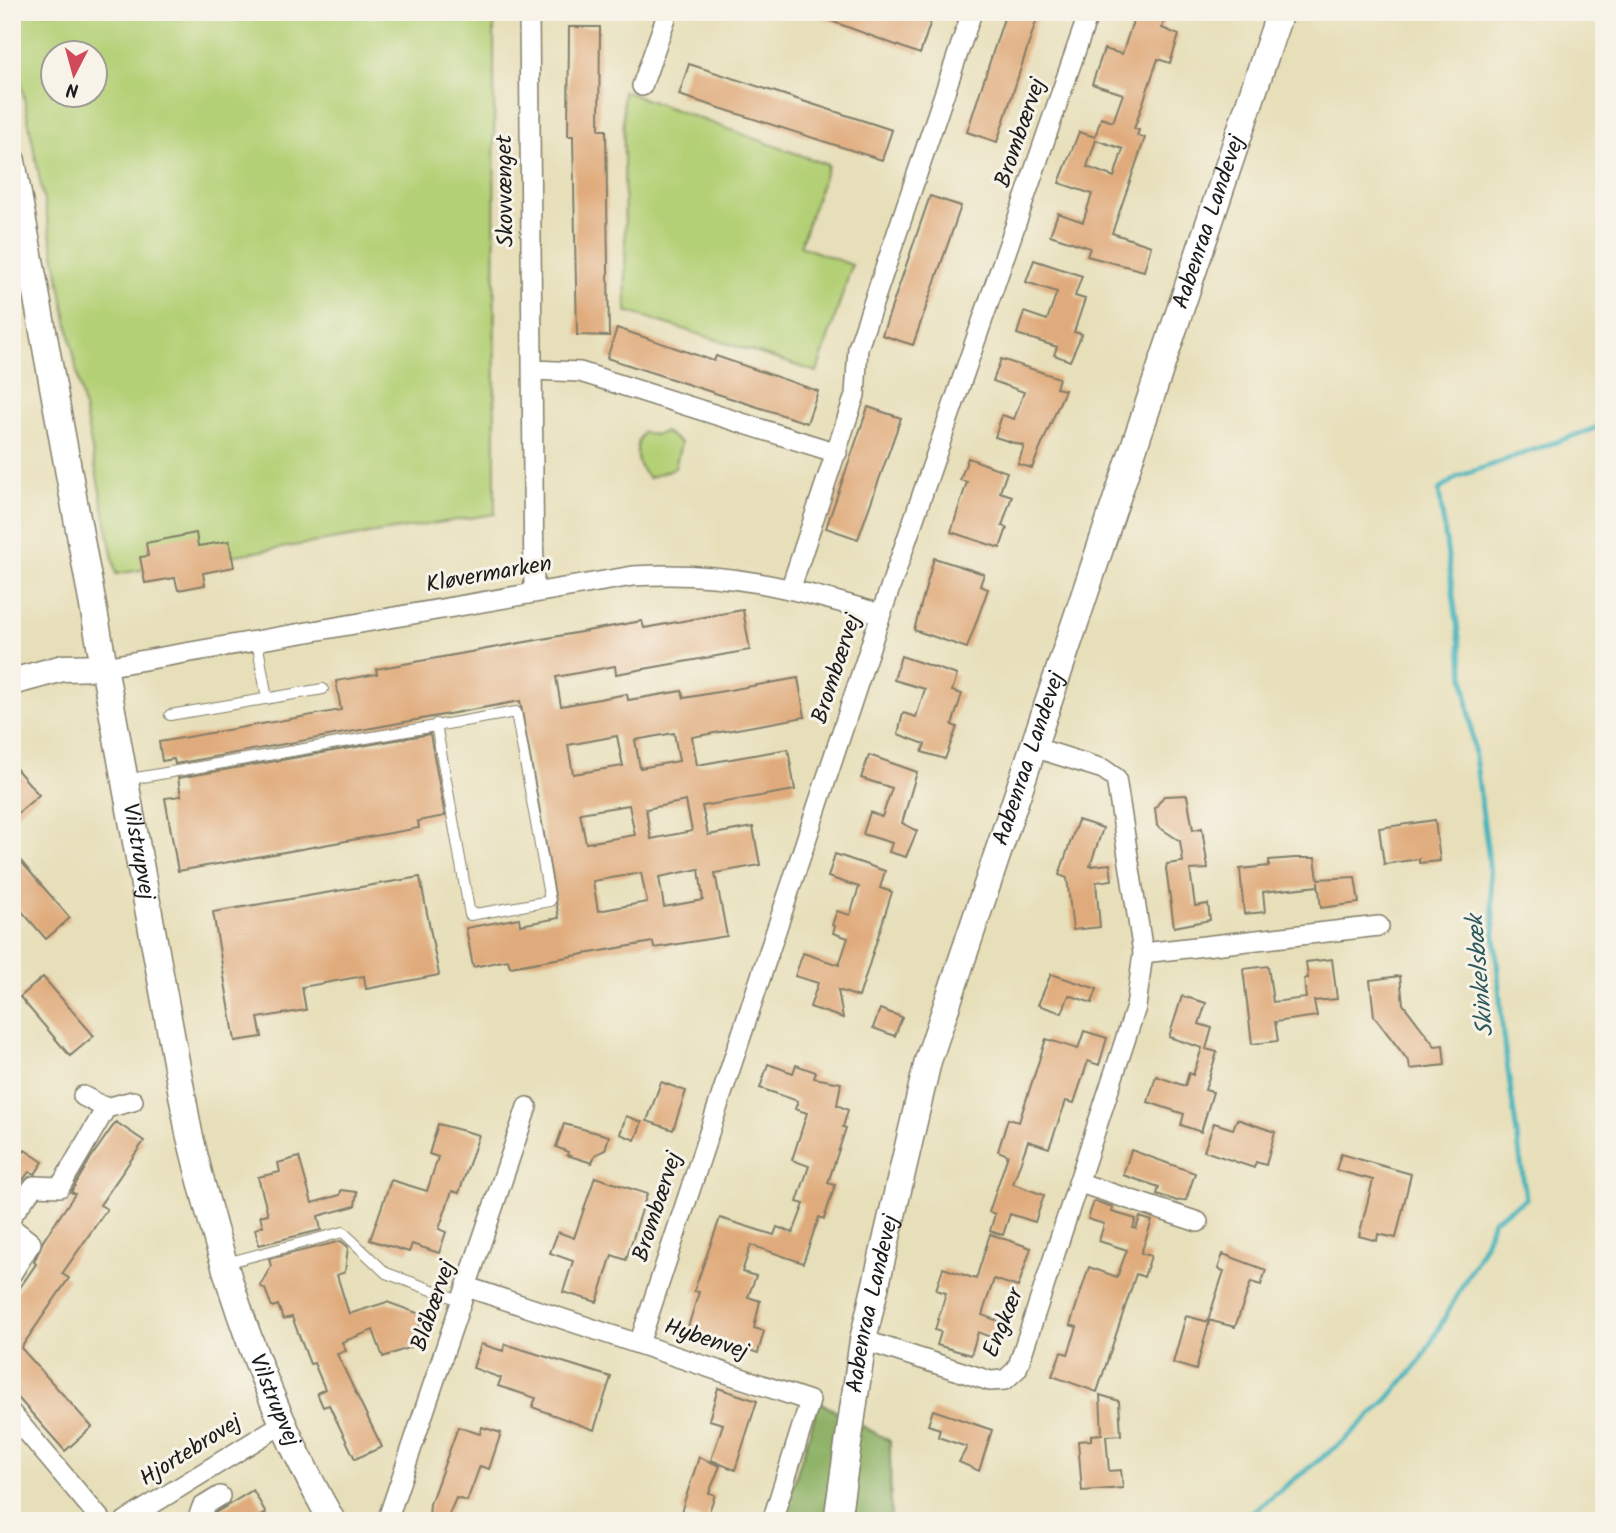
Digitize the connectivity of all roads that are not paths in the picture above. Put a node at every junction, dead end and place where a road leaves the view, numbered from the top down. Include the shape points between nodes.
1 (529, 12) edge
2 (668, 12) edge
3 (972, 12) edge
4 (1089, 12) edge
5 (1280, 12) edge
6 (642, 86) dead end
7 (12, 161) edge
8 (532, 370) junction
9 (836, 453) junction
10 (791, 587) junction
11 (534, 591) junction
12 (881, 614) junction
13 (257, 641) junction
14 (104, 667) junction
15 (12, 682) edge
16 (323, 689) dead end
17 (267, 699) junction
18 (170, 715) dead end
19 (436, 724) junction
20 (1033, 747) junction
21 (125, 780) junction
22 (1379, 926) dead end
23 (1143, 953) junction
24 (83, 1096) dead end
25 (133, 1101) dead end
26 (527, 1107) dead end
27 (106, 1108) junction
28 (1080, 1183) junction
29 (12, 1215) edge
30 (1198, 1222) dead end
31 (12, 1228) edge
32 (222, 1264) junction
33 (12, 1273) edge
34 (464, 1294) junction
35 (863, 1340) junction
36 (639, 1344) junction
37 (12, 1414) edge
38 (282, 1424) junction
39 (220, 1496) dead end
40 (102, 1521) edge
41 (125, 1521) edge
42 (197, 1521) edge
43 (332, 1521) edge
44 (387, 1521) edge
45 (772, 1521) edge
46 (837, 1521) edge

1 - 8 street, Skovvænget
2 - 6 street
3 - 9 street via 858,348 855,395
4 - 12 street, Brombærvej
5 - 20 main road, Aabenraa Landevej
7 - 14 main road, Vilstrupvej
8 - 9 street via 580,372
8 - 11 street, Skovvænget
9 - 10 street
10 - 11 street, Kløvermarken via 679,573
10 - 12 street, Kløvermarken
11 - 13 street, Kløvermarken
12 - 36 street, Brombærvej
13 - 14 street, Kløvermarken
13 - 17 lane
14 - 15 main road via 64,668
14 - 21 main road, Vilstrupvej
16 - 17 lane
17 - 18 lane
19 - 19 lane via 516,712 550,901 470,915
19 - 21 lane
20 - 23 street, Engkær via 1103,769 1116,778
20 - 35 main road, Aabenraa Landevej via 928,1060
21 - 32 main road, Vilstrupvej via 189,1133
22 - 23 street
23 - 28 street, Engkær via 1136,1007
24 - 27 street
25 - 27 street
26 - 34 street, Blåbærvej
27 - 29 street via 60,1187 34,1186
28 - 30 street
28 - 35 street, Engkær via 1017,1369 1006,1380 990,1381
31 - 33 street via 32,1243
32 - 34 lane via 343,1231 386,1273
32 - 38 main road, Vilstrupvej via 243,1331
34 - 36 street, Hybenvej
34 - 44 street, Blåbærvej
35 - 46 main road, Aabenraa Landevej
36 - 45 street, Hybenvej via 810,1401
37 - 40 street
38 - 41 street, Hjortebrovej
38 - 43 main road, Vilstrupvej
39 - 42 street via 202,1507

